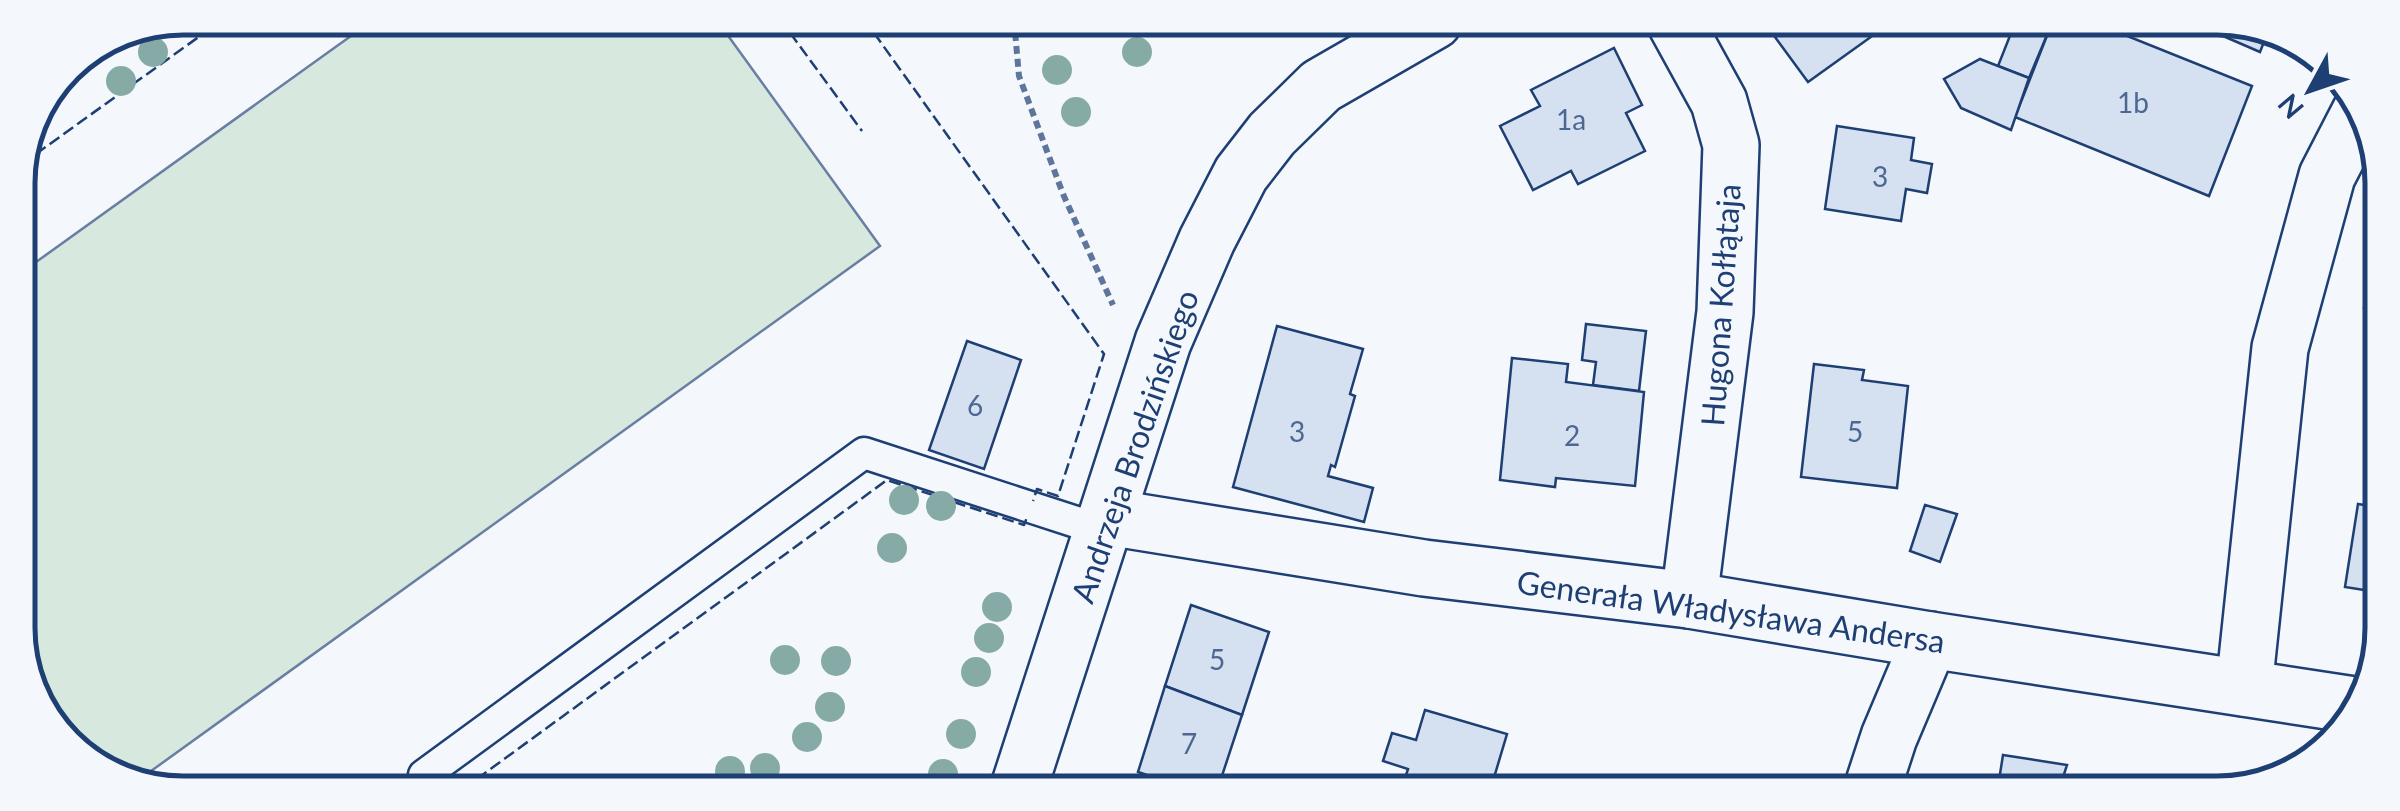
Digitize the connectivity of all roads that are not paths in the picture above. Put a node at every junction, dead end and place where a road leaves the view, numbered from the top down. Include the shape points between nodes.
1 (1410, 35) edge
2 (1682, 35) edge
3 (2353, 126) edge
4 (1106, 524) junction
5 (1690, 600) junction
6 (1930, 640) junction
7 (2244, 688) junction
8 (2344, 703) edge
9 (424, 775) dead end
10 (1030, 776) edge
11 (1876, 776) edge

1 - 4 street, Andrzeja Brodzińskiego via 1321,86 1242,174 1163,342
2 - 5 street, Hugona Kołłątaja via 1719,102 1731,145 1725,312
3 - 7 street via 2327,176 2280,348
4 - 5 street, Generała Władysława Andersa
4 - 9 lane via 864,453
4 - 10 street, Andrzeja Brodzińskiego
5 - 6 street, Generała Władysława Andersa
6 - 7 street, Generała Władysława Andersa
6 - 11 street
7 - 8 street, Generała Władysława Andersa

